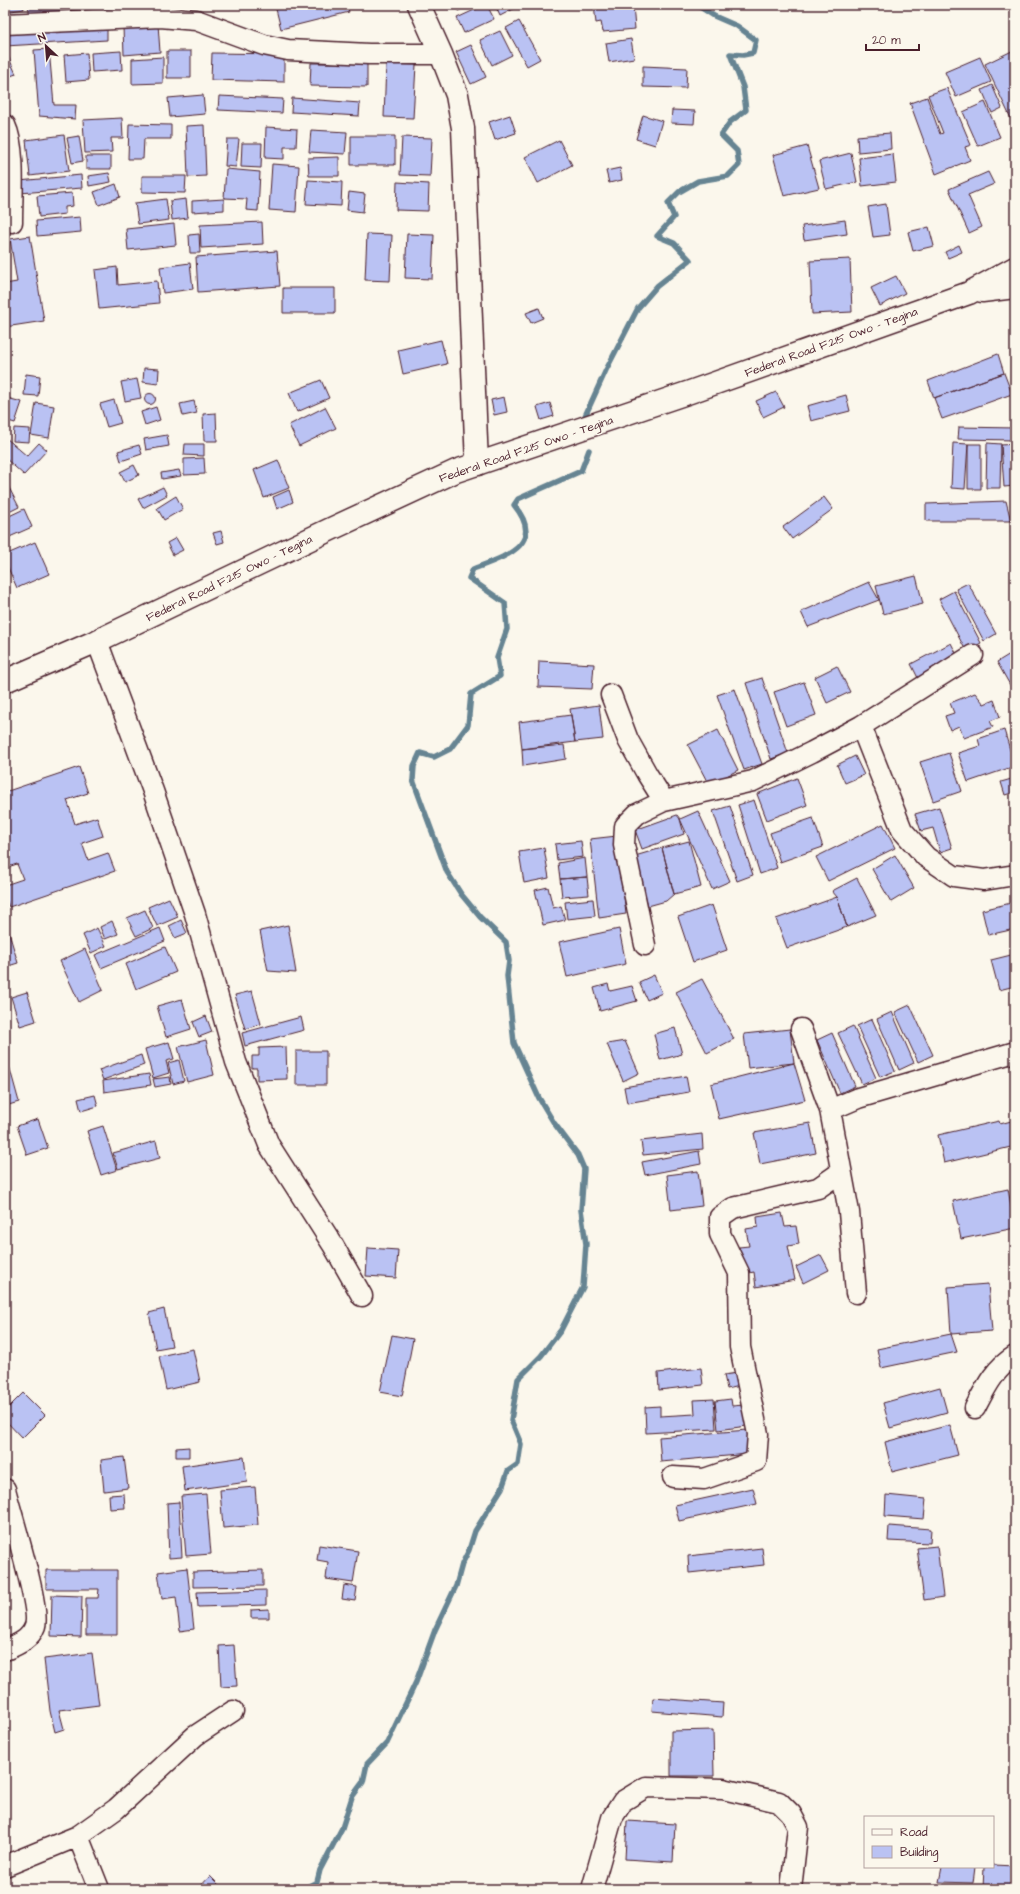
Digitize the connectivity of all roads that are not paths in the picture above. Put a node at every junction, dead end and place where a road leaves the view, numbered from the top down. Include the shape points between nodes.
1 (420, 5) edge
2 (5, 24) edge
3 (442, 54) junction
4 (5, 125) edge
5 (12, 222) dead end
6 (1015, 268) edge
7 (1015, 287) edge
8 (969, 293) junction
9 (477, 464) junction
10 (97, 641) junction
11 (973, 655) dead end
12 (5, 681) edge
13 (611, 695) dead end
14 (861, 726) junction
15 (664, 801) junction
16 (1015, 875) edge
17 (645, 945) dead end
18 (801, 1029) dead end
19 (1015, 1052) edge
20 (830, 1110) junction
21 (841, 1172) junction
22 (856, 1293) dead end
23 (362, 1296) dead end
24 (1015, 1356) edge
25 (975, 1408) dead end
26 (673, 1477) dead end
27 (5, 1489) edge
28 (5, 1650) edge
29 (233, 1711) dead end
30 (78, 1836) junction
31 (5, 1866) edge
32 (99, 1889) edge
33 (592, 1889) edge
34 (791, 1889) edge

1 - 3 main road
2 - 3 street via 160,17 196,20 264,45 288,50
3 - 9 main road via 457,95 463,128
4 - 5 street via 11,148
6 - 8 main road, Federal Road F.215 Owo - Tegina
7 - 8 main road
8 - 9 main road, Federal Road F.215 Owo - Tegina
9 - 10 main road, Federal Road F.215 Owo - Tegina via 331,529
10 - 12 main road, Federal Road F.215 Owo - Tegina
10 - 23 street via 156,798 195,914 236,1062 269,1145 333,1245
11 - 14 street
13 - 15 street via 628,740
14 - 15 street via 753,781
14 - 16 street via 902,830 926,857 954,876 984,880
15 - 17 street via 637,814 625,826 624,845
18 - 20 street
19 - 20 street via 858,1098
20 - 21 street
21 - 22 street via 849,1212
21 - 26 street via 818,1188 733,1208 720,1217 720,1234 739,1273 740,1347 758,1434 756,1461 704,1479
24 - 25 street via 1003,1363
27 - 28 street via 36,1605 35,1626 24,1642
29 - 30 street via 195,1736 116,1809
30 - 31 street
30 - 32 street
33 - 34 street via 612,1818 623,1801 646,1787 723,1789 779,1802 791,1814 798,1827

